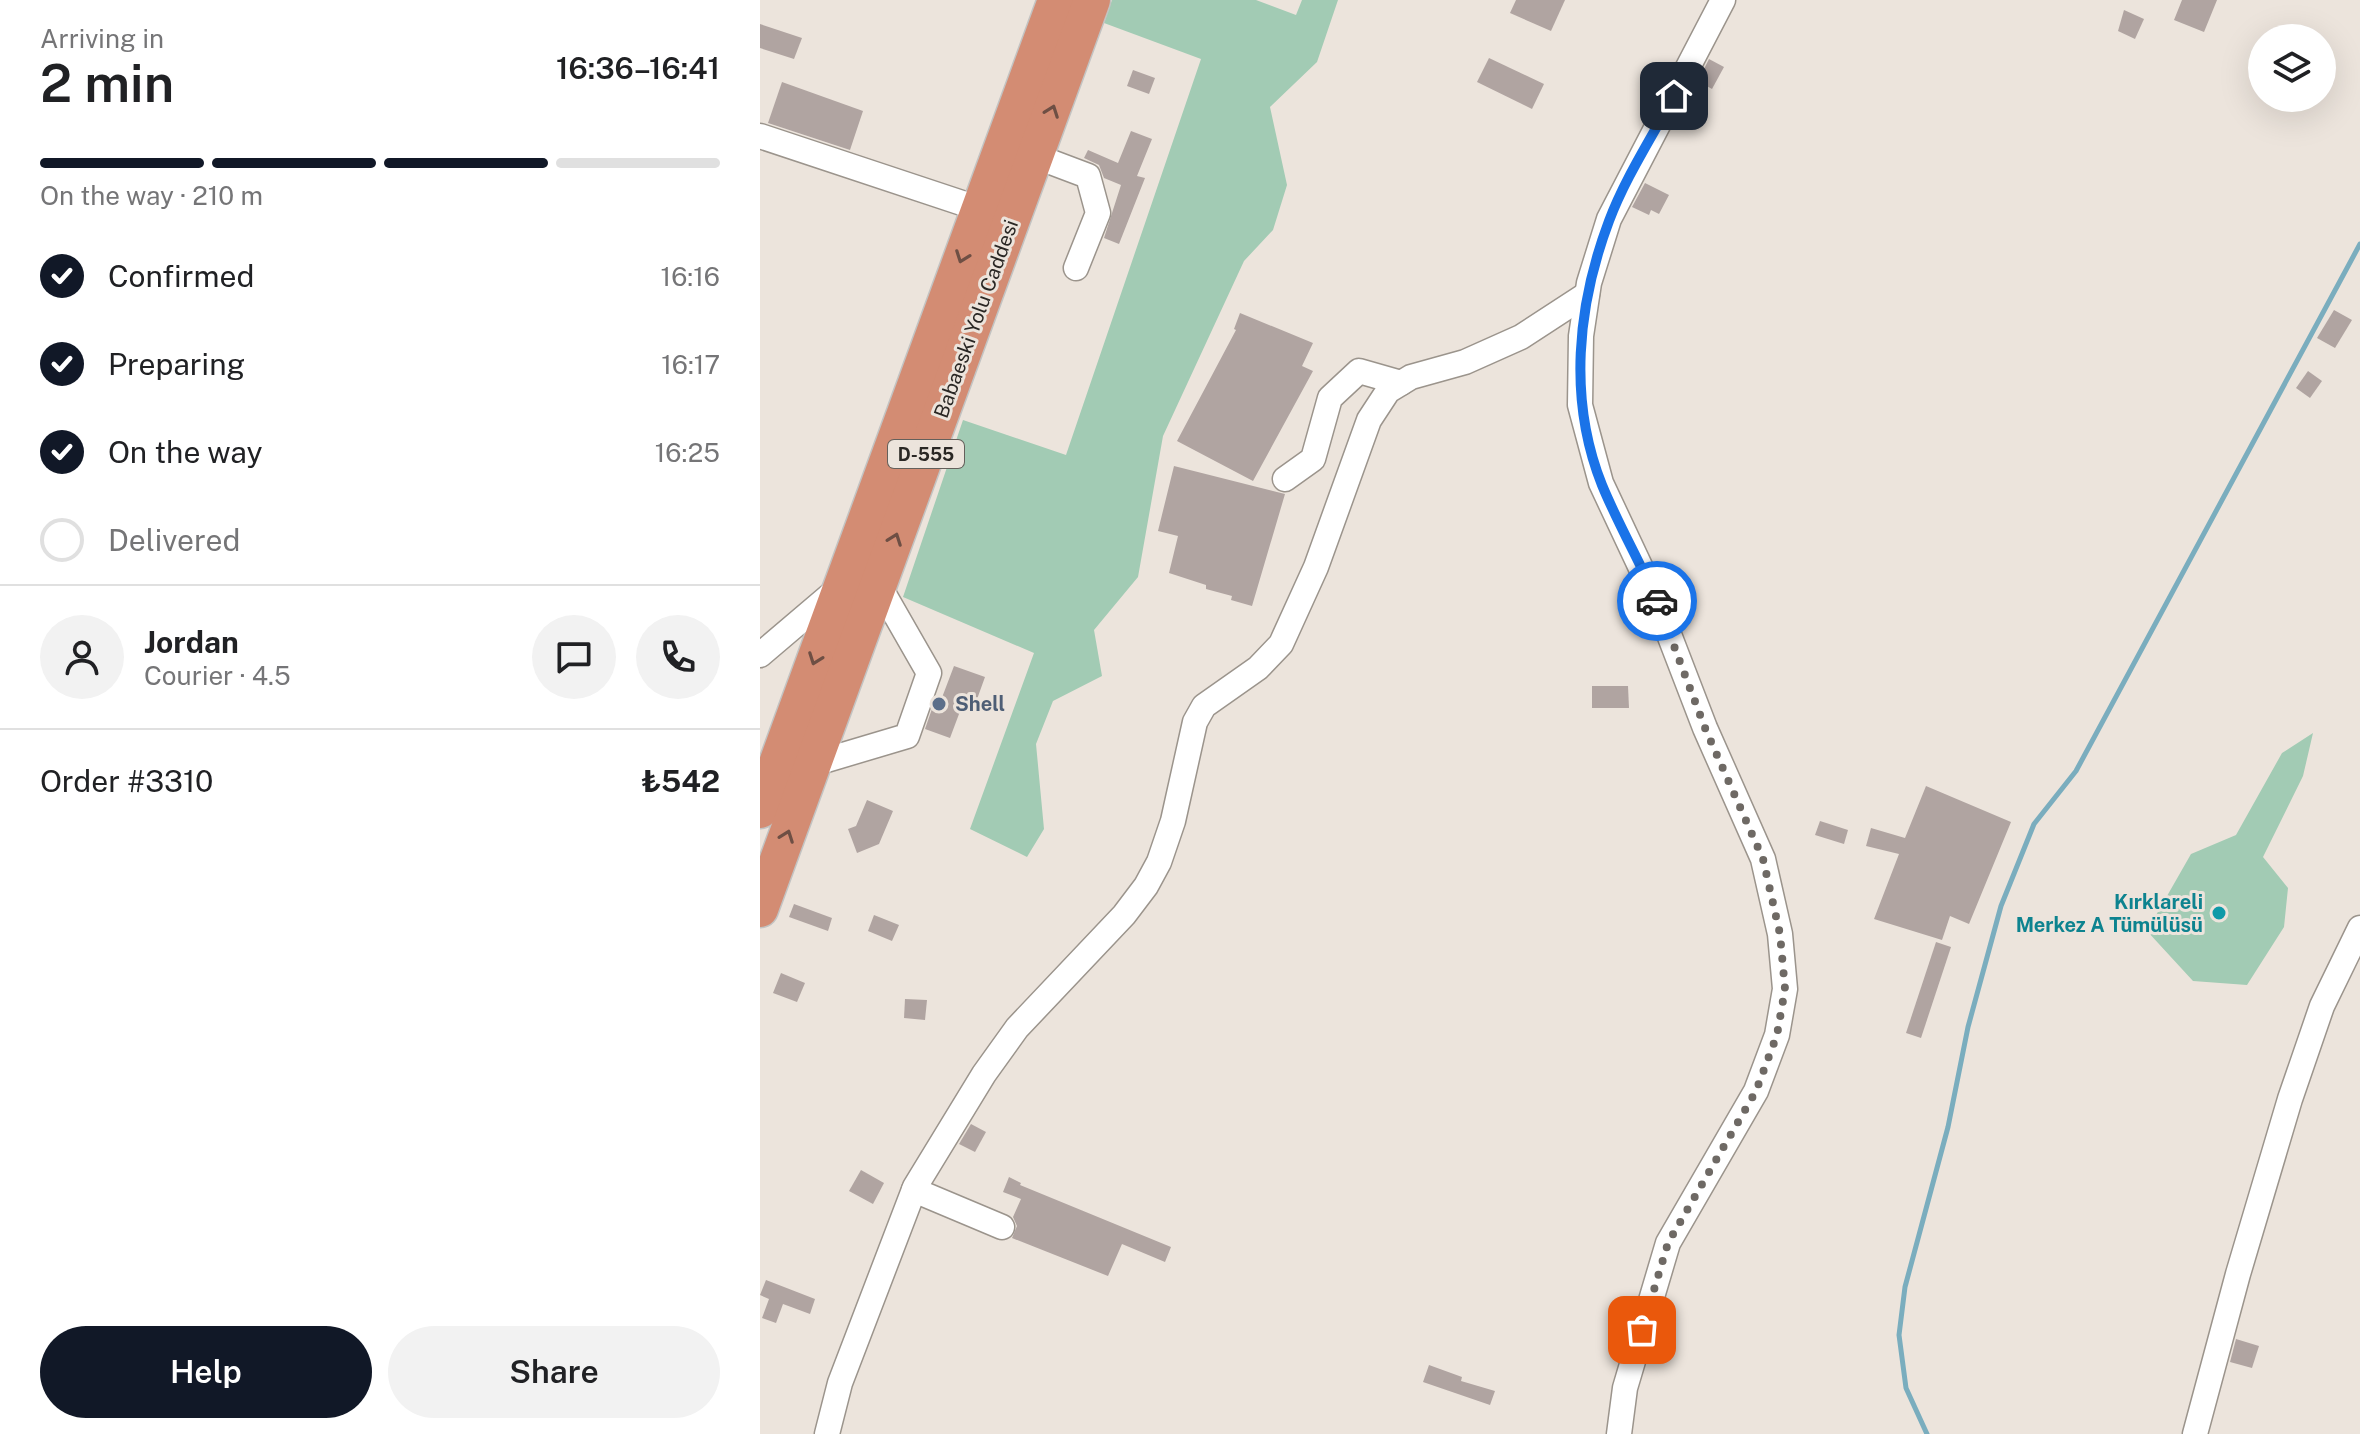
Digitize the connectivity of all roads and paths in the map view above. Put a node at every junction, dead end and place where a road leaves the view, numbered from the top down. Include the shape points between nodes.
1 (1056, 0) edge
2 (1092, 0) edge
3 (1723, 0) edge
4 (760, 136) edge
5 (1035, 156) junction
6 (980, 209) junction
7 (1076, 268) dead end
8 (1587, 294) junction
9 (1401, 383) junction
10 (1285, 479) dead end
11 (878, 584) junction
12 (842, 585) junction
13 (760, 655) edge
14 (813, 764) junction
15 (760, 810) edge
16 (760, 909) edge
17 (2360, 928) edge
18 (914, 1190) junction
19 (1002, 1227) dead end
20 (827, 1434) edge
21 (1619, 1434) edge
22 (2195, 1434) edge

1 - 6 highway, Babaeski Yolu Caddesi / D-555
5 -> 2 highway, Babaeski Yolu Caddesi / D-555
3 - 8 street via 1609,219
4 - 6 street
5 - 7 street via 1088,176 1098,213
11 -> 5 highway, Babaeski Yolu Caddesi / D-555
6 -> 12 highway, Babaeski Yolu Caddesi / D-555
8 - 9 street via 1521,337
8 - 21 street via 1580,405 1601,483 1655,598 1763,859 1780,934 1785,989 1777,1035 1756,1091 1668,1243 1625,1388
9 - 10 street via 1359,371 1330,398 1313,459
9 - 18 street via 1388,391 1369,420 1316,567 1281,644 1249,676 1204,706 1195,722 1173,821 1146,886 1017,1028
11 - 14 highway, Babaeski Yolu Caddesi / D-555
11 - 14 street via 929,673 907,736
12 - 13 street
12 -> 15 highway, Babaeski Yolu Caddesi / D-555
16 -> 14 highway, Babaeski Yolu Caddesi / D-555
17 - 22 street via 2322,1006 2290,1099
18 - 19 street
18 - 20 street via 840,1383

